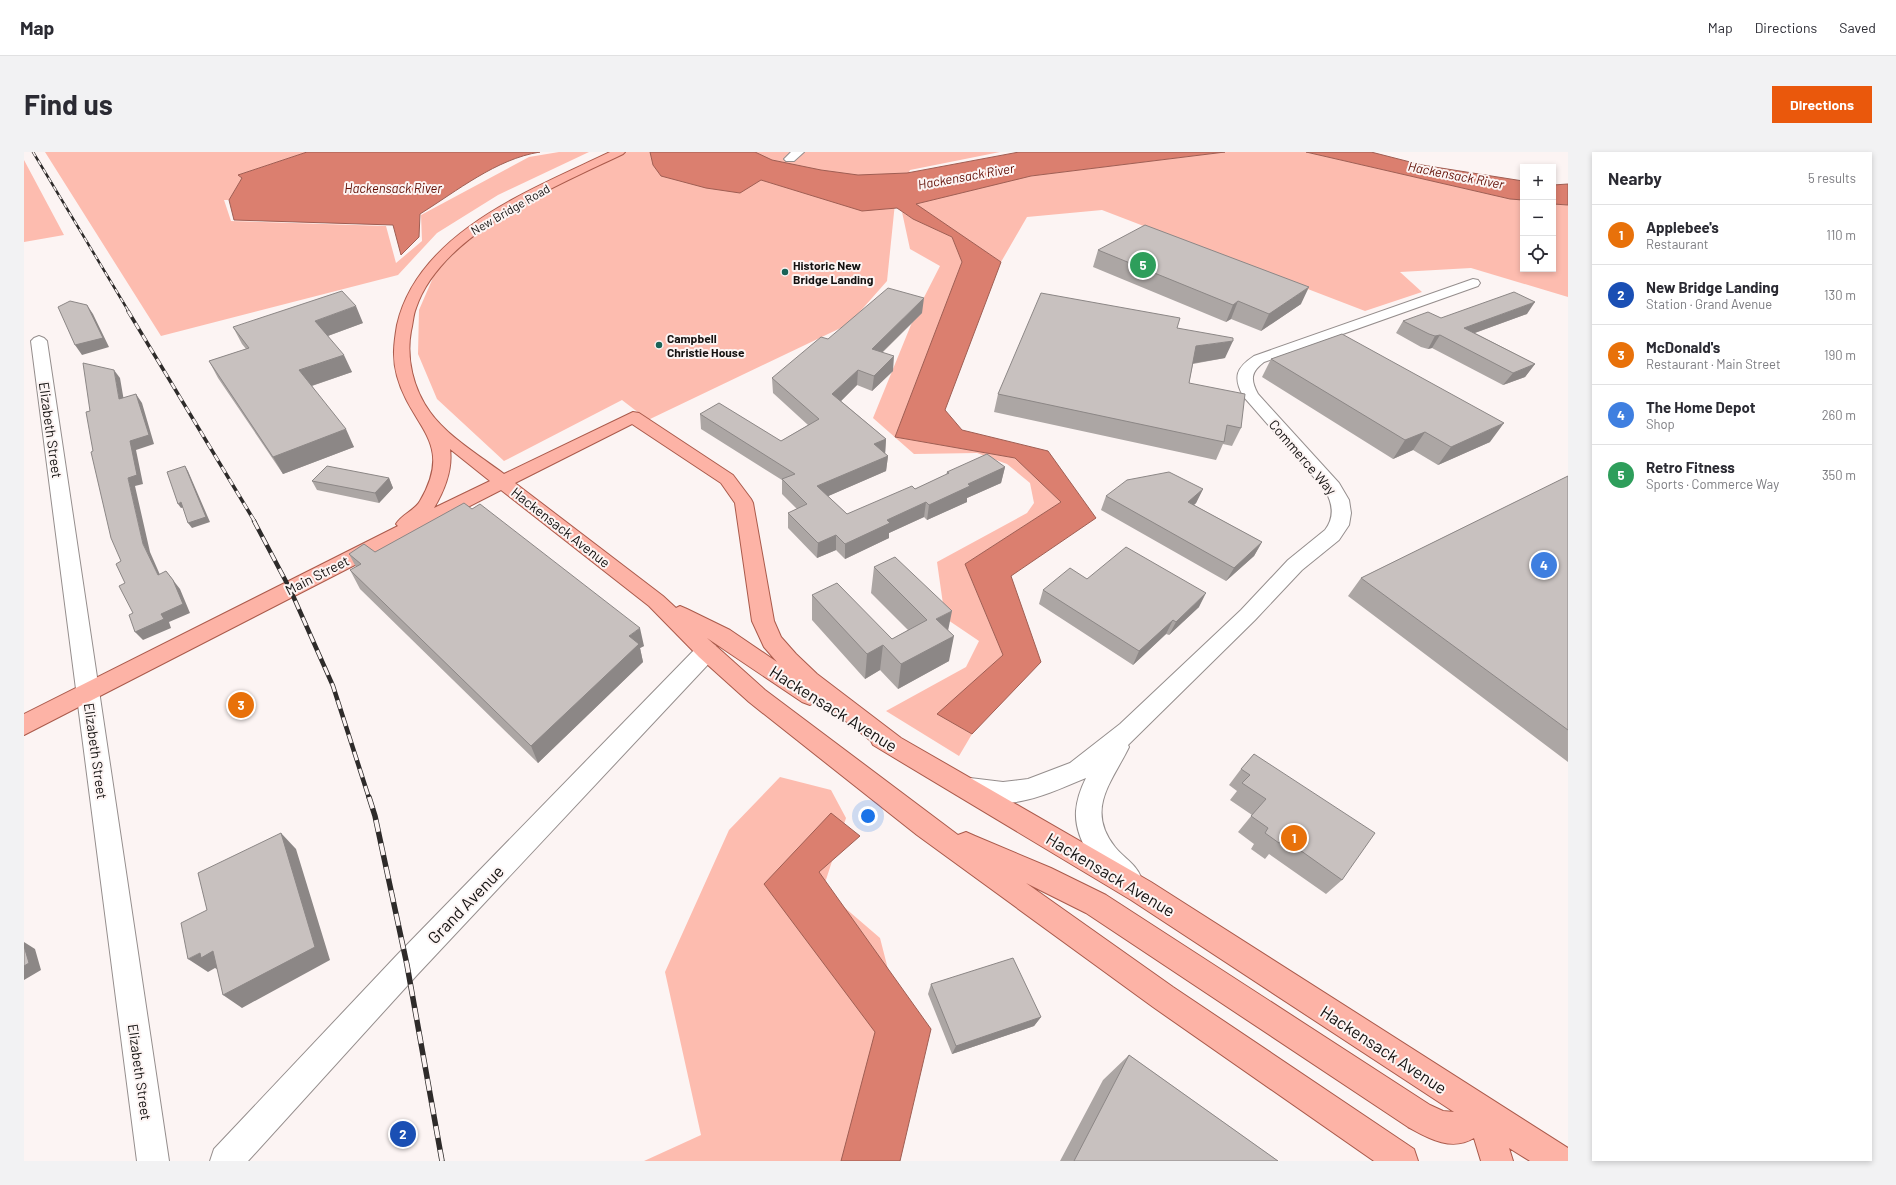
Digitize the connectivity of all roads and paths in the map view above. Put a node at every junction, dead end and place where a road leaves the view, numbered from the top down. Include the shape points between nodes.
1 (619, 152) edge
2 (1473, 283) dead end
3 (39, 341) dead end
4 (430, 424) junction
5 (503, 482) junction
6 (385, 540) junction
7 (656, 601) junction
8 (707, 651) junction
9 (88, 692) junction
10 (24, 725) edge
11 (1128, 731) junction
12 (893, 745) junction
13 (970, 789) junction
14 (926, 826) junction
15 (1141, 890) junction
16 (1482, 1112) junction
17 (152, 1161) edge
18 (226, 1161) edge
19 (1402, 1161) edge
20 (1497, 1161) edge
21 (1559, 1161) edge

1 - 4 main road, New Bridge Road via 487,220 448,250 419,284 408,306 401,349 403,370 408,383
2 - 11 street, Commerce Way via 1259,359 1246,370 1245,386 1251,396 1333,487 1340,500 1342,513 1339,525 1332,535 1295,566
3 - 9 street, Elizabeth Street
4 - 5 main road, New Bridge Road
4 - 6 main road via 440,443 442,459 431,496 419,515
5 - 6 main road, Main Street
5 - 7 main road, Hackensack Avenue
5 - 12 main road, Main Street via 633,417 727,478 744,503 763,621 772,641 809,680
6 - 9 main road, Main Street
7 - 8 main road, Hackensack Avenue
7 - 12 main road, Hackensack Avenue via 722,636 829,709
8 - 14 main road, Hackensack Avenue via 757,696
8 - 18 street, Grand Avenue via 407,965
9 - 10 main road, Main Street
9 - 17 street, Elizabeth Street
11 - 13 street, Commerce Way via 1079,770 1050,782 1028,790 1003,793
11 - 15 street, Commerce Way via 1096,780 1087,810 1092,834 1104,853
12 - 13 main road, Hackensack Avenue
13 - 15 main road, Hackensack Avenue
14 - 16 main road via 1042,877 1096,904 1419,1116 1440,1127 1461,1128
14 - 19 main road, Hackensack Avenue via 1163,997
15 - 16 main road, Hackensack Avenue
16 - 20 main road
16 - 21 main road, Hackensack Avenue

